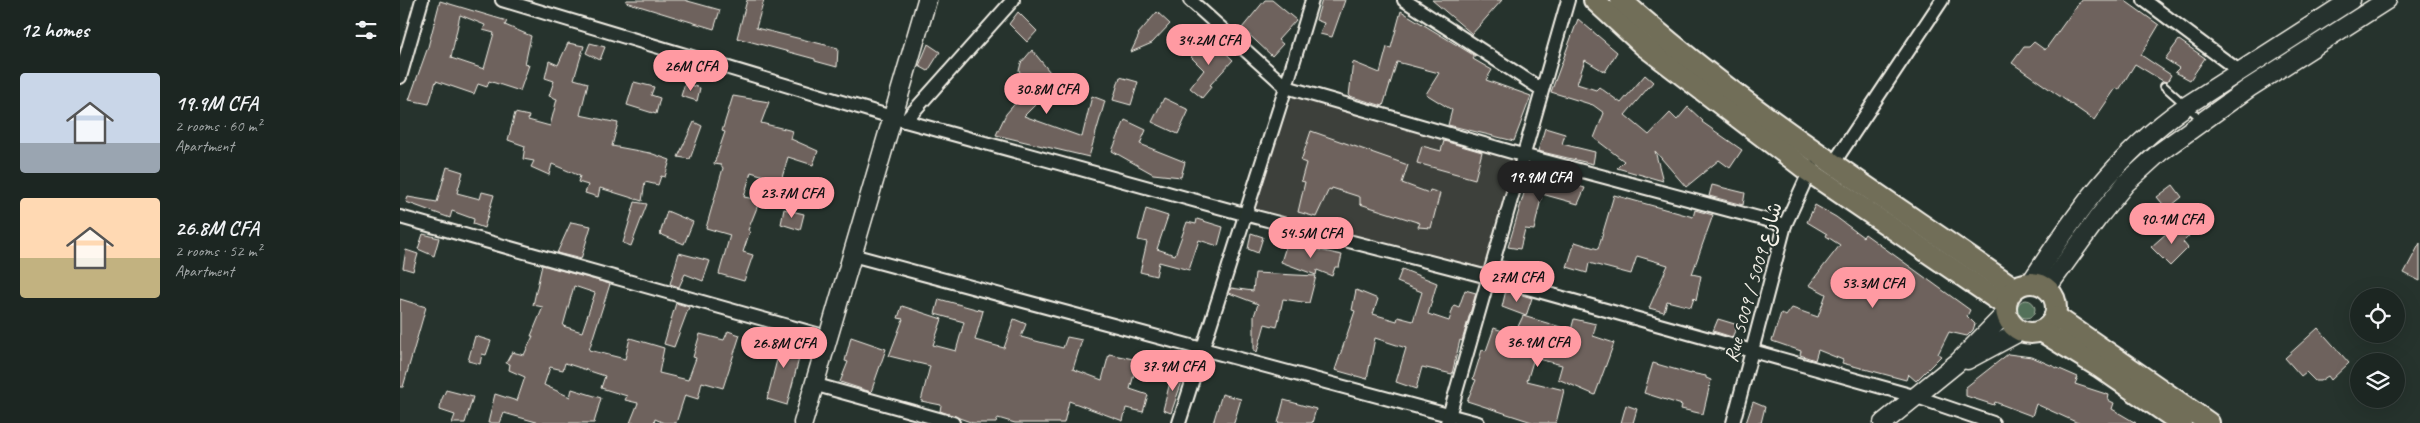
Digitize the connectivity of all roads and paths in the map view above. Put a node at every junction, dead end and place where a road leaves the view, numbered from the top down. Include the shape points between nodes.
1 (422, 0) edge
2 (502, 0) edge
3 (927, 0) edge
4 (1013, 0) edge
5 (1190, 0) edge
6 (1312, 0) edge
7 (1404, 0) edge
8 (1568, 0) edge
9 (1594, 0) edge
10 (1621, 0) edge
11 (1942, 0) edge
12 (2144, 0) edge
13 (2351, 0) edge
14 (2387, 0) edge
15 (2239, 71) junction
16 (400, 77) edge
17 (2164, 86) dead end
18 (1286, 87) junction
19 (1542, 89) junction
20 (2186, 106) junction
21 (899, 119) junction
22 (2202, 120) junction
23 (1522, 155) junction
24 (1820, 163) junction
25 (1244, 214) junction
26 (400, 217) edge
27 (1785, 225) junction
28 (852, 255) junction
29 (1488, 277) junction
30 (2021, 295) junction
31 (2055, 316) junction
32 (2031, 331) junction
33 (827, 336) junction
34 (1202, 348) junction
35 (1753, 352) junction
36 (1957, 364) junction
37 (813, 384) junction
38 (1917, 397) junction
39 (1448, 419) edge
40 (803, 423) edge
41 (952, 423) edge
42 (1179, 423) edge
43 (1478, 423) edge
44 (1733, 423) edge
45 (1883, 423) edge
46 (1993, 423) edge
47 (2181, 423) edge
48 (2209, 423) edge

1 - 16 street
2 - 21 street
3 - 21 street
4 - 21 street
5 - 18 street
6 - 18 street
7 - 19 street
8 - 19 street
9 - 24 main road via 1643,44
10 - 24 main road
11 - 24 street, Rue 5009 / شارع 5009
12 - 15 street
13 - 15 street
14 - 22 street
15 - 20 street
17 - 20 lane
18 - 23 street
18 - 25 street
19 - 23 street
20 - 22 lane
20 - 30 street via 2107,174
21 - 25 street
21 - 28 street
22 - 30 street via 2126,183 2097,219
23 - 27 street
23 - 29 street
24 - 27 street, Rue 5009 / شارع 5009
24 - 30 main road
25 - 29 street
25 - 34 street
26 - 33 street
27 - 35 street, Rue 5009 / شارع 5009
28 - 33 street
28 - 34 street
29 - 35 street
29 - 39 street
30 - 31 main road via 2054,298
30 - 32 main road via 2012,324
30 - 36 street
31 - 32 main road via 2047,327
31 - 48 main road
32 - 36 street
32 - 47 main road via 2101,368
33 - 37 street
34 - 39 street
34 - 42 street
35 - 38 street
35 - 44 street, Rue 5009 / شارع 5009
36 - 38 street
37 - 40 street
37 - 41 street
38 - 45 street
38 - 46 street
39 - 43 street

